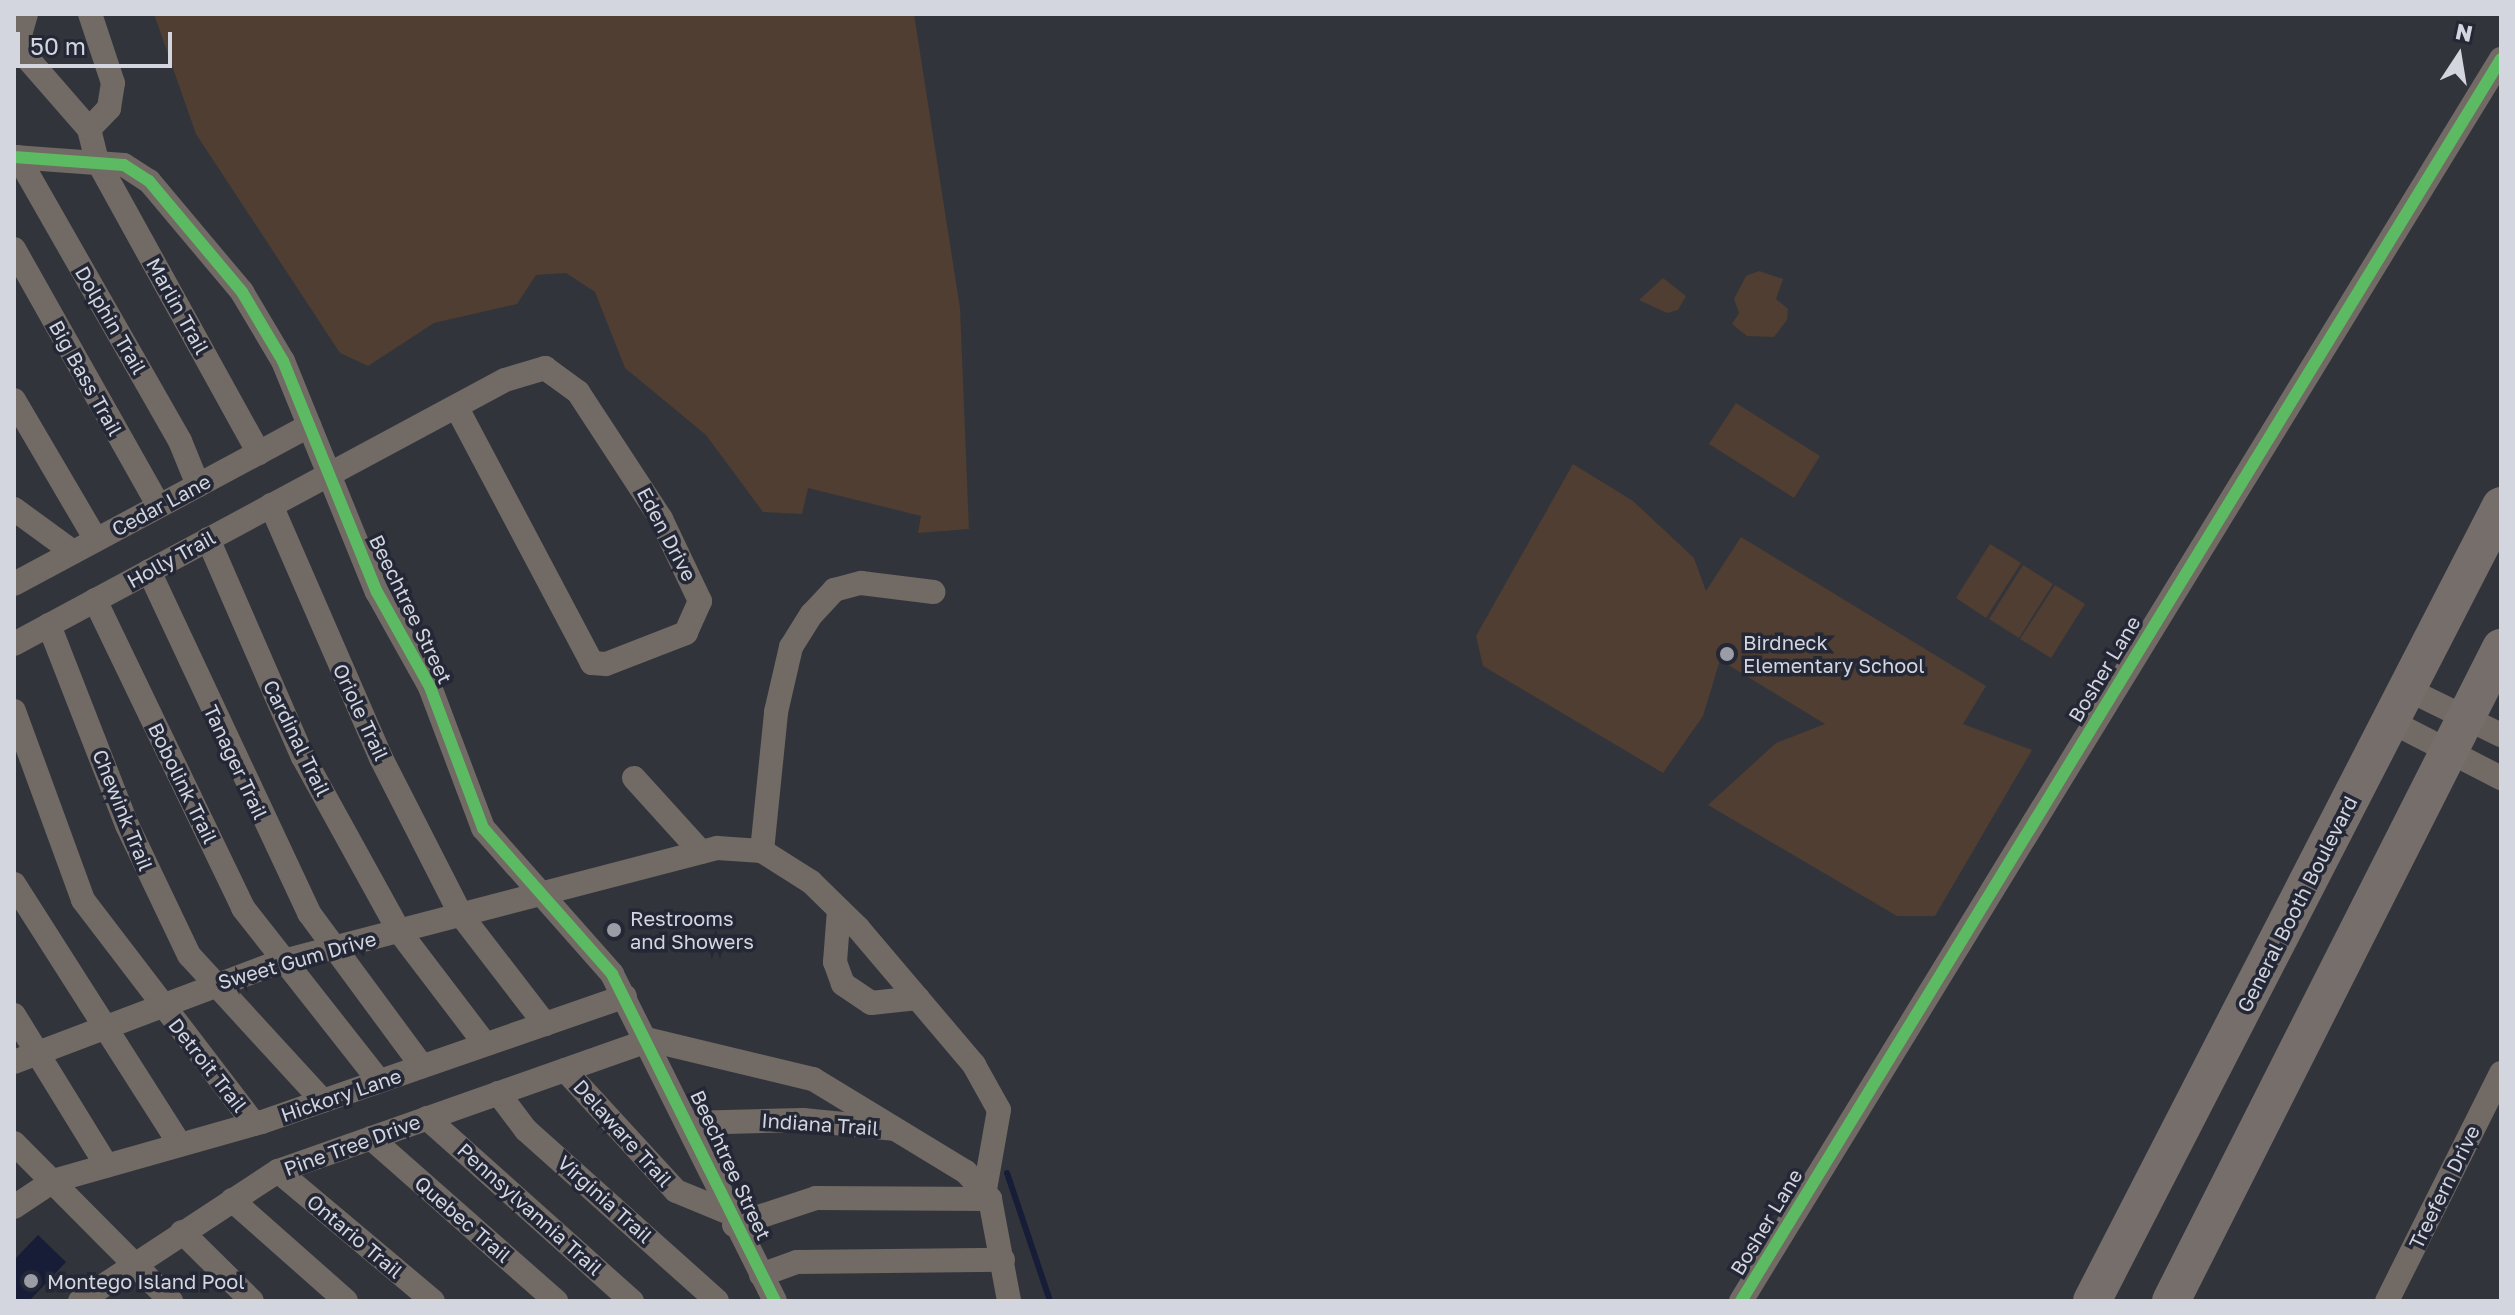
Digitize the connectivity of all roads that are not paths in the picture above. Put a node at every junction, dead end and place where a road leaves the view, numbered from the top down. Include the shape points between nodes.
1 (26, 14) edge
2 (90, 14) edge
3 (2501, 59) edge
4 (89, 129) junction
5 (16, 157) edge
6 (97, 160) junction
7 (14, 249) edge
8 (14, 400) edge
9 (457, 408) junction
10 (309, 426) junction
11 (259, 453) junction
12 (328, 474) junction
13 (198, 485) junction
14 (271, 505) junction
15 (159, 506) junction
16 (2501, 506) edge
17 (14, 509) edge
18 (208, 539) junction
19 (96, 540) junction
20 (73, 552) junction
21 (149, 571) junction
22 (19, 577) edge
23 (933, 592) dead end
24 (95, 600) junction
25 (49, 625) junction
26 (14, 644) edge
27 (2501, 648) edge
28 (2400, 706) junction
29 (14, 711) edge
30 (2465, 718) junction
31 (2501, 735) edge
32 (2448, 752) junction
33 (634, 778) dead end
34 (2501, 778) edge
35 (762, 851) junction
36 (701, 852) junction
37 (14, 884) edge
38 (541, 894) junction
39 (839, 910) junction
40 (461, 915) junction
41 (399, 931) junction
42 (334, 948) junction
43 (279, 962) junction
44 (217, 983) junction
45 (625, 996) junction
46 (918, 998) junction
47 (162, 1005) junction
48 (14, 1015) edge
49 (545, 1024) junction
50 (104, 1029) junction
51 (650, 1040) junction
52 (485, 1044) junction
53 (39, 1055) junction
54 (14, 1062) edge
55 (422, 1066) junction
56 (565, 1070) junction
57 (2500, 1079) edge
58 (379, 1081) junction
59 (498, 1093) junction
60 (323, 1101) junction
61 (427, 1118) junction
62 (688, 1123) junction
63 (254, 1124) junction
64 (905, 1130) junction
65 (371, 1138) junction
66 (14, 1143) edge
67 (180, 1145) junction
68 (107, 1166) junction
69 (278, 1171) junction
70 (53, 1181) junction
71 (987, 1194) junction
72 (232, 1200) junction
73 (14, 1207) edge
74 (730, 1219) junction
75 (182, 1232) junction
76 (1003, 1260) junction
77 (134, 1262) junction
78 (761, 1275) junction
79 (80, 1301) edge
80 (171, 1301) edge
81 (252, 1301) edge
82 (346, 1301) edge
83 (433, 1301) edge
84 (556, 1301) edge
85 (632, 1301) edge
86 (717, 1301) edge
87 (775, 1301) edge
88 (1009, 1301) edge
89 (1741, 1301) edge
90 (2092, 1301) edge
91 (2171, 1301) edge
92 (2387, 1301) edge

1 - 4 street via 20,35 28,59
2 - 4 street via 113,83 109,108
3 - 89 street, Bosher Lane
4 - 6 street, Marlin Trail
5 - 6 street, Beechtree Street
5 - 13 street, Dolphin Trail via 180,441
6 - 10 street, Beechtree Street via 124,165 149,181 207,244 283,361
6 - 11 street, Marlin Trail
7 - 15 street, Big Bass Trail
8 - 19 street
9 - 9 street, Eden Drive via 525,370 560,374 621,450 694,582 700,601 686,633 606,664 592,663
9 - 12 street, Eden Drive
10 - 11 street, Cedar Lane
10 - 12 street, Beechtree Street
11 - 13 street, Cedar Lane
12 - 14 street, Holly Trail
12 - 38 street, Beechtree Street via 377,592 430,687 483,828
13 - 15 street, Cedar Lane
14 - 18 street, Holly Trail
14 - 40 street, Oriole Trail via 381,758
15 - 19 street, Cedar Lane
16 - 28 highway, General Booth Boulevard
17 - 20 street
18 - 21 street, Holly Trail
18 - 41 street, Cardinal Trail via 303,757
19 - 20 street, Cedar Lane
20 - 22 street, Cedar Lane
21 - 24 street, Holly Trail
21 - 42 street, Tanager Trail via 238,770 309,913
23 - 35 street via 861,583 834,590 812,614 791,647 776,712
24 - 25 street, Holly Trail
24 - 43 street, Bobolink Trail via 243,908
25 - 26 street, Holly Trail
25 - 44 street, Chewink Trail via 157,892 189,955
27 - 30 highway
28 - 30 street
28 - 32 street
28 - 90 highway, General Booth Boulevard
29 - 47 street, Detroit Trail via 83,900
30 - 31 street
30 - 32 highway
32 - 34 street
32 - 91 highway
33 - 36 street
35 - 36 street, Sweet Gum Drive
35 - 39 street
36 - 38 street, Sweet Gum Drive
37 - 50 street
38 - 40 street, Sweet Gum Drive
38 - 45 street, Beechtree Street
39 - 46 street
39 - 46 street via 835,962 843,984 871,1003
40 - 41 street, Sweet Gum Drive
40 - 49 street, Oriole Trail
41 - 42 street, Sweet Gum Drive
41 - 52 street, Cardinal Trail
42 - 43 street, Sweet Gum Drive
42 - 55 street, Tanager Trail
43 - 44 street, Sweet Gum Drive
43 - 58 street, Bobolink Trail
44 - 47 street, Sweet Gum Drive
44 - 60 street, Chewink Trail
45 - 49 street, Hickory Lane
45 - 51 street, Beechtree Street
46 - 71 street via 974,1065 999,1110
47 - 50 street, Sweet Gum Drive
47 - 63 street, Detroit Trail
48 - 53 street
49 - 52 street, Hickory Lane
50 - 53 street, Sweet Gum Drive
50 - 67 street
51 - 56 street, Pine Tree Drive
51 - 62 street, Beechtree Street
51 - 64 street via 813,1079
52 - 55 street, Hickory Lane
53 - 54 street, Sweet Gum Drive
53 - 68 street
55 - 58 street, Hickory Lane
56 - 59 street, Pine Tree Drive
56 - 74 street, Delaware Trail via 676,1191
57 - 92 street, Treefern Drive
58 - 60 street, Hickory Lane
59 - 61 street, Pine Tree Drive
59 - 86 street, Virginia Trail via 526,1130
60 - 63 street, Hickory Lane
61 - 65 street, Pine Tree Drive
61 - 85 street, Pennsylvannia Trail
62 - 64 street, Indiana Trail via 803,1120
62 - 74 street, Beechtree Street
63 - 67 street, Hickory Lane
64 - 71 street
65 - 69 street, Pine Tree Drive
65 - 84 street, Quebec Trail
66 - 70 street
67 - 68 street, Hickory Lane
68 - 70 street, Hickory Lane
69 - 72 street, Pine Tree Drive
69 - 83 street, Ontario Trail
70 - 73 street, Hickory Lane
70 - 77 street
71 - 74 street via 816,1198
71 - 76 street
72 - 75 street, Pine Tree Drive
72 - 82 street
74 - 78 street, Beechtree Street
75 - 77 street, Pine Tree Drive
75 - 81 street
76 - 78 street via 797,1262
76 - 88 street
77 - 79 street, Pine Tree Drive
77 - 80 street
78 - 87 street, Beechtree Street

